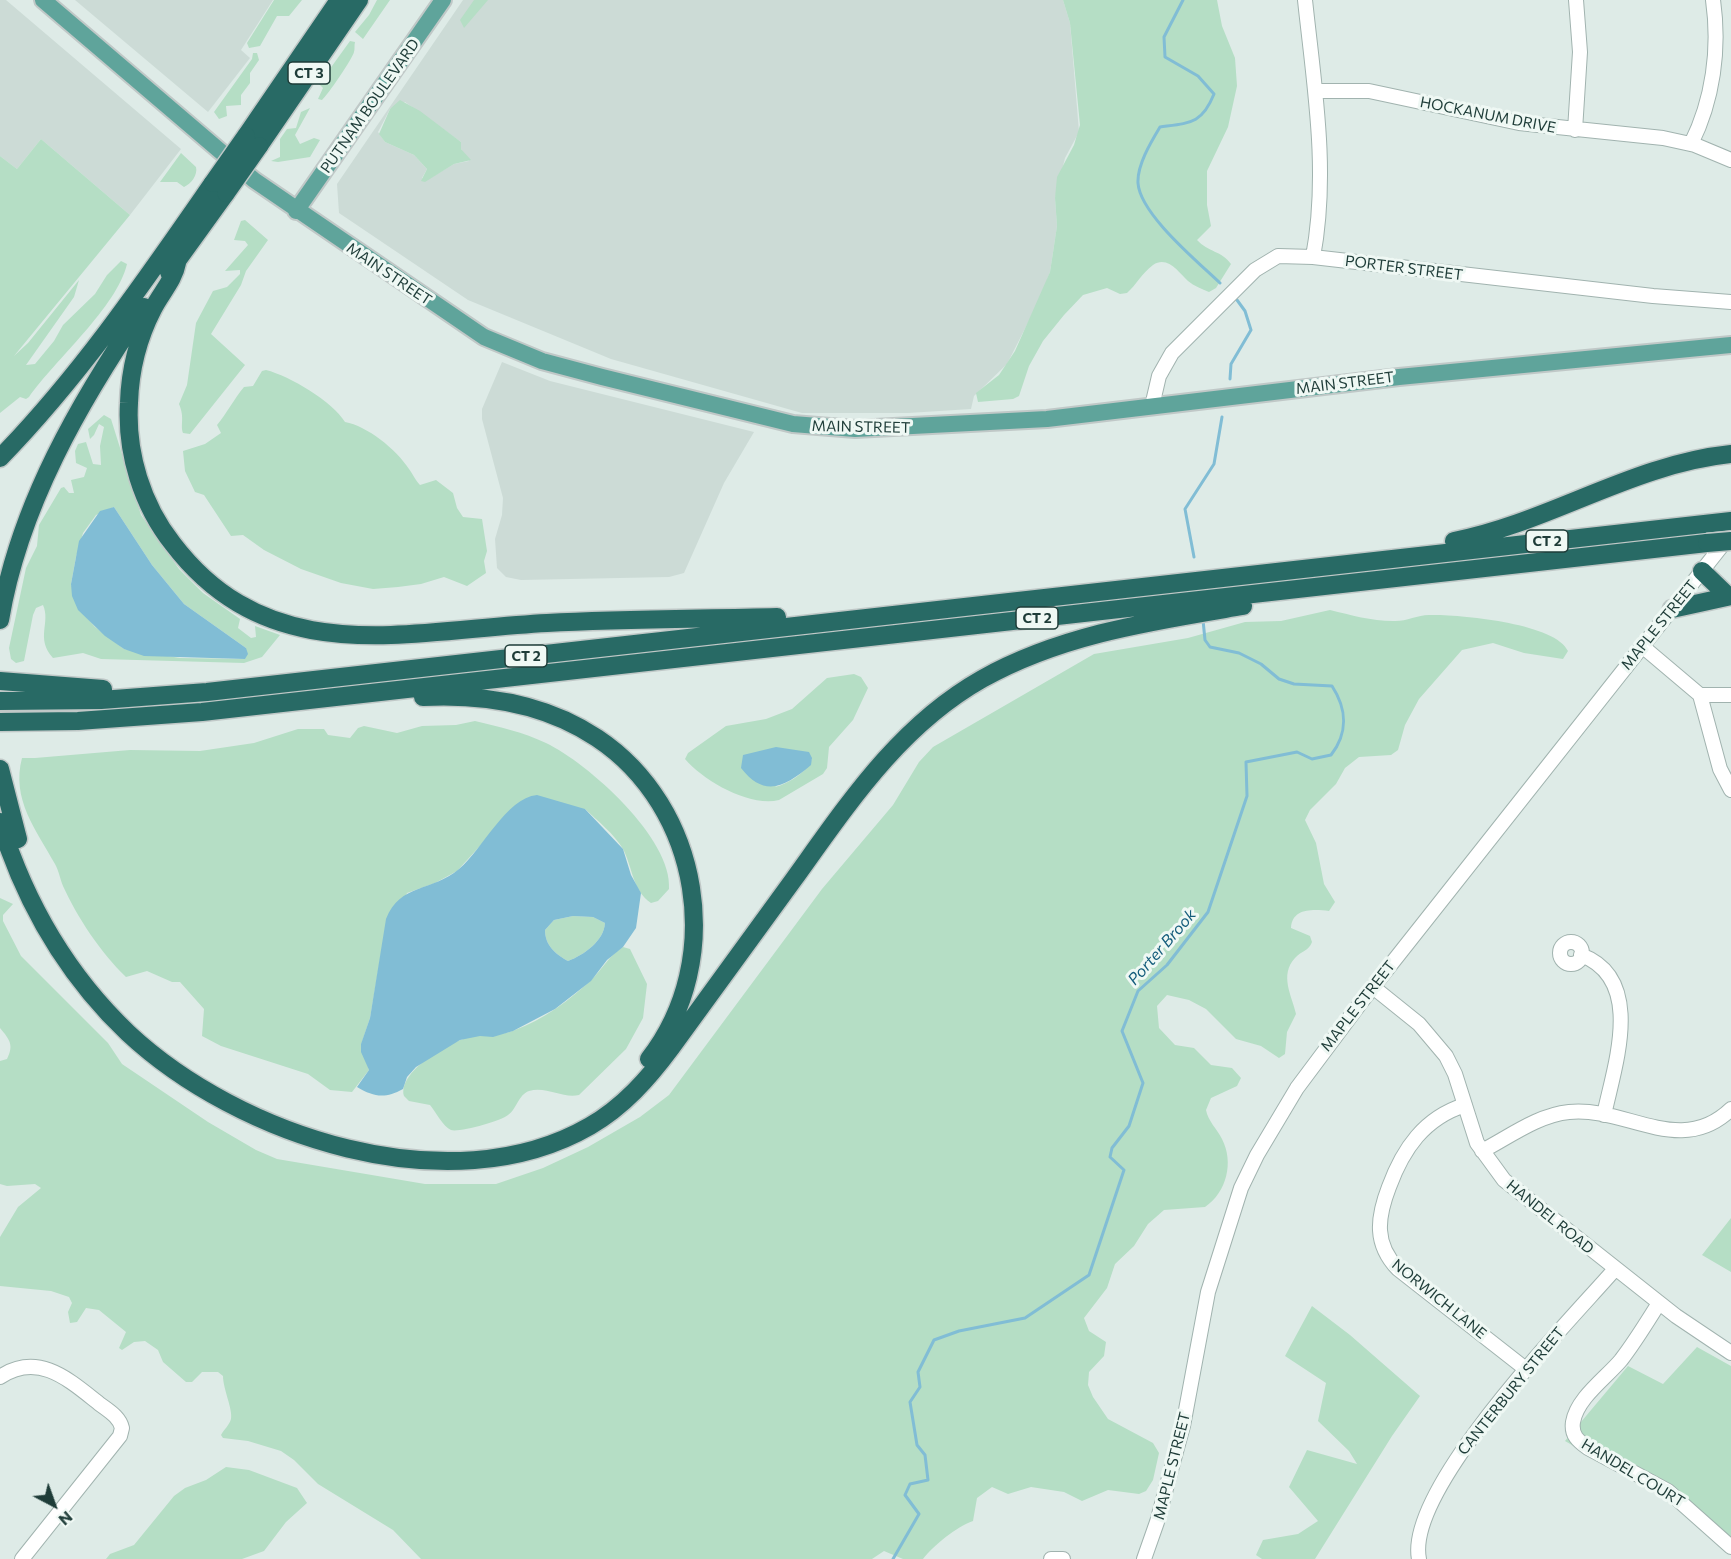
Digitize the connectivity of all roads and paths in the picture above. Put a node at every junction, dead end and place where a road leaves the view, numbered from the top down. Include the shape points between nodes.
1 (43, 0) edge
2 (339, 0) edge
3 (359, 0) edge
4 (443, 0) edge
5 (1305, 0) edge
6 (1576, 0) edge
7 (1729, 0) edge
8 (1714, 1) edge
9 (1315, 91) junction
10 (1575, 130) junction
11 (252, 141) junction
12 (1691, 144) junction
13 (1731, 160) edge
14 (219, 188) junction
15 (296, 211) junction
16 (1313, 257) junction
17 (177, 263) junction
18 (1731, 302) edge
19 (127, 307) junction
20 (1731, 345) edge
21 (1152, 406) junction
22 (1731, 454) edge
23 (0, 458) edge
24 (1729, 526) edge
25 (1731, 541) edge
26 (1370, 561) junction
27 (0, 567) edge
28 (1702, 571) junction
29 (1314, 586) junction
30 (1730, 596) edge
31 (1672, 609) junction
32 (0, 620) edge
33 (844, 620) junction
34 (1642, 646) junction
35 (0, 681) edge
36 (207, 692) junction
37 (368, 693) junction
38 (1700, 695) junction
39 (1731, 695) edge
40 (0, 701) edge
41 (0, 722) edge
42 (0, 770) edge
43 (1731, 790) edge
44 (0, 822) edge
45 (1581, 955) dead end
46 (1373, 987) junction
47 (1465, 1105) junction
48 (1731, 1109) edge
49 (1604, 1115) junction
50 (1482, 1151) junction
51 (1615, 1269) junction
52 (1659, 1303) junction
53 (1731, 1353) edge
54 (1527, 1370) junction
55 (0, 1377) edge
56 (1731, 1547) edge
57 (22, 1559) edge
58 (1051, 1559) edge
59 (1063, 1559) edge
60 (1144, 1559) edge
61 (1419, 1559) edge

1 - 15 main road, MAIN STREET via 236,166
2 - 11 highway, CT 3
3 - 11 highway, CT 3
4 - 15 main road, PUTNAM BOULEVARD
5 - 9 street
6 - 10 street via 1580,52
7 - 8 street
8 - 12 street via 1716,45 1712,77
9 - 10 street, HOCKANUM DRIVE via 1369,91 1493,119
9 - 16 street via 1320,169
10 - 12 street, HOCKANUM DRIVE via 1652,136
11 - 14 highway, CT 3, bridge
12 - 13 street, HOCKANUM DRIVE
14 - 17 highway, CT 3
14 - 19 highway, CT 3
15 - 21 main road, MAIN STREET via 448,315 503,346 562,367 778,421 824,428 897,429 1037,420
16 - 18 street, PORTER STREET
16 - 21 street, PORTER STREET via 1278,256 1255,270 1172,353 1159,376
17 - 32 highway via 119,345 62,443 25,530
17 - 33 highway via 147,321 137,351 129,402 132,450 146,497 170,541 206,580 244,608 297,629 352,636 570,622 811,615
19 - 23 highway via 50,404
19 - 27 highway via 43,456
20 - 21 main road, MAIN STREET
22 - 26 highway via 1662,466 1521,524 1465,539 1398,550
24 - 26 highway, CT 2
24 - 28 street, MAPLE STREET
25 - 29 highway, CT 2, bridge
26 - 33 highway, CT 2
28 - 30 highway
28 - 31 street, MAPLE STREET
29 - 37 highway, CT 2
29 - 44 highway via 1287,598 1149,623 1066,643 997,672 946,703 903,740 868,778 642,1084 588,1127 560,1141 514,1154 428,1159 338,1146 270,1124 202,1089 136,1040 76,974 28,894
30 - 31 highway
31 - 34 street, MAPLE STREET
33 - 36 highway, CT 2
34 - 38 street
34 - 46 street, MAPLE STREET
35 - 36 highway
36 - 40 highway, CT 2 via 100,700
37 - 41 highway, CT 2 via 145,717
37 - 42 highway via 500,701 535,708 566,721 596,737 634,769 658,800 678,840 691,882 694,937 689,973 673,1019 654,1052 627,1082 596,1107 559,1128 526,1139 482,1146 387,1143 292,1120 203,1076 134,1022 66,939 26,861
38 - 39 street
38 - 43 street via 1720,769
45 - 49 street via 1610,977 1620,1008 1619,1044
46 - 47 street, HANDEL ROAD via 1439,1046 1455,1074
46 - 60 street, MAPLE STREET via 1300,1083 1244,1182 1209,1288 1183,1426 1158,1522
47 - 50 street, HANDEL ROAD
47 - 54 street, NORWICH LANE via 1439,1117 1404,1151 1380,1210 1380,1239 1400,1272
48 - 49 street via 1710,1124 1683,1130
49 - 50 street via 1556,1114
50 - 51 street, HANDEL ROAD via 1514,1190
51 - 52 street, HANDEL ROAD
51 - 54 street, CANTERBURY STREET
52 - 53 street, HANDEL ROAD
52 - 56 street, HANDEL COURT via 1622,1359 1580,1406 1573,1432 1588,1448 1674,1496
54 - 61 street, CANTERBURY STREET via 1475,1432 1445,1477 1420,1527
55 - 57 street via 24,1367 56,1371 116,1417 122,1428 120,1436
58 - 59 street

